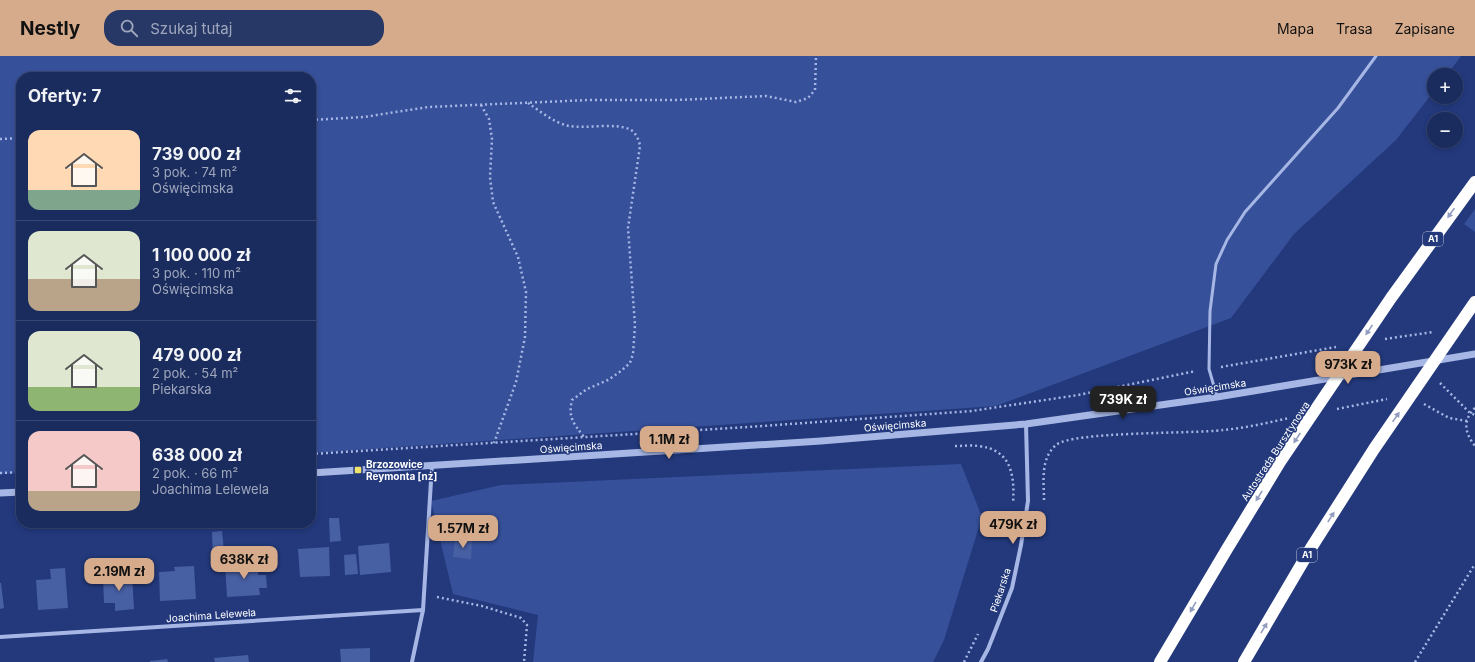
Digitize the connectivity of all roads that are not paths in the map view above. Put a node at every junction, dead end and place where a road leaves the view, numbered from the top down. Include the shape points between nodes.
1 (1376, 56) edge
2 (1475, 182) edge
3 (1475, 302) edge
4 (1475, 354) edge
5 (1217, 397) junction
6 (1026, 424) junction
7 (432, 465) junction
8 (316, 473) edge
9 (16, 492) edge
10 (0, 493) edge
11 (423, 610) junction
12 (0, 637) edge
13 (412, 662) edge
14 (981, 662) edge
15 (1160, 662) edge
16 (1244, 662) edge

1 - 5 lane via 1338,108 1245,212 1227,240 1216,264 1211,304 1209,369
2 -> 15 highway, Autostrada Bursztynowa / A1 via 1391,298 1280,462
16 -> 3 highway, A1 via 1374,449
4 - 5 street, Oświęcimska
5 - 6 street, Oświęcimska
6 - 7 street, Oświęcimska via 821,441
6 - 14 street, Piekarska via 1028,501 1021,545 1012,588
7 - 8 street, Oświęcimska
7 - 11 street
9 - 10 street
11 - 12 street, Joachima Lelewela
11 - 13 street

